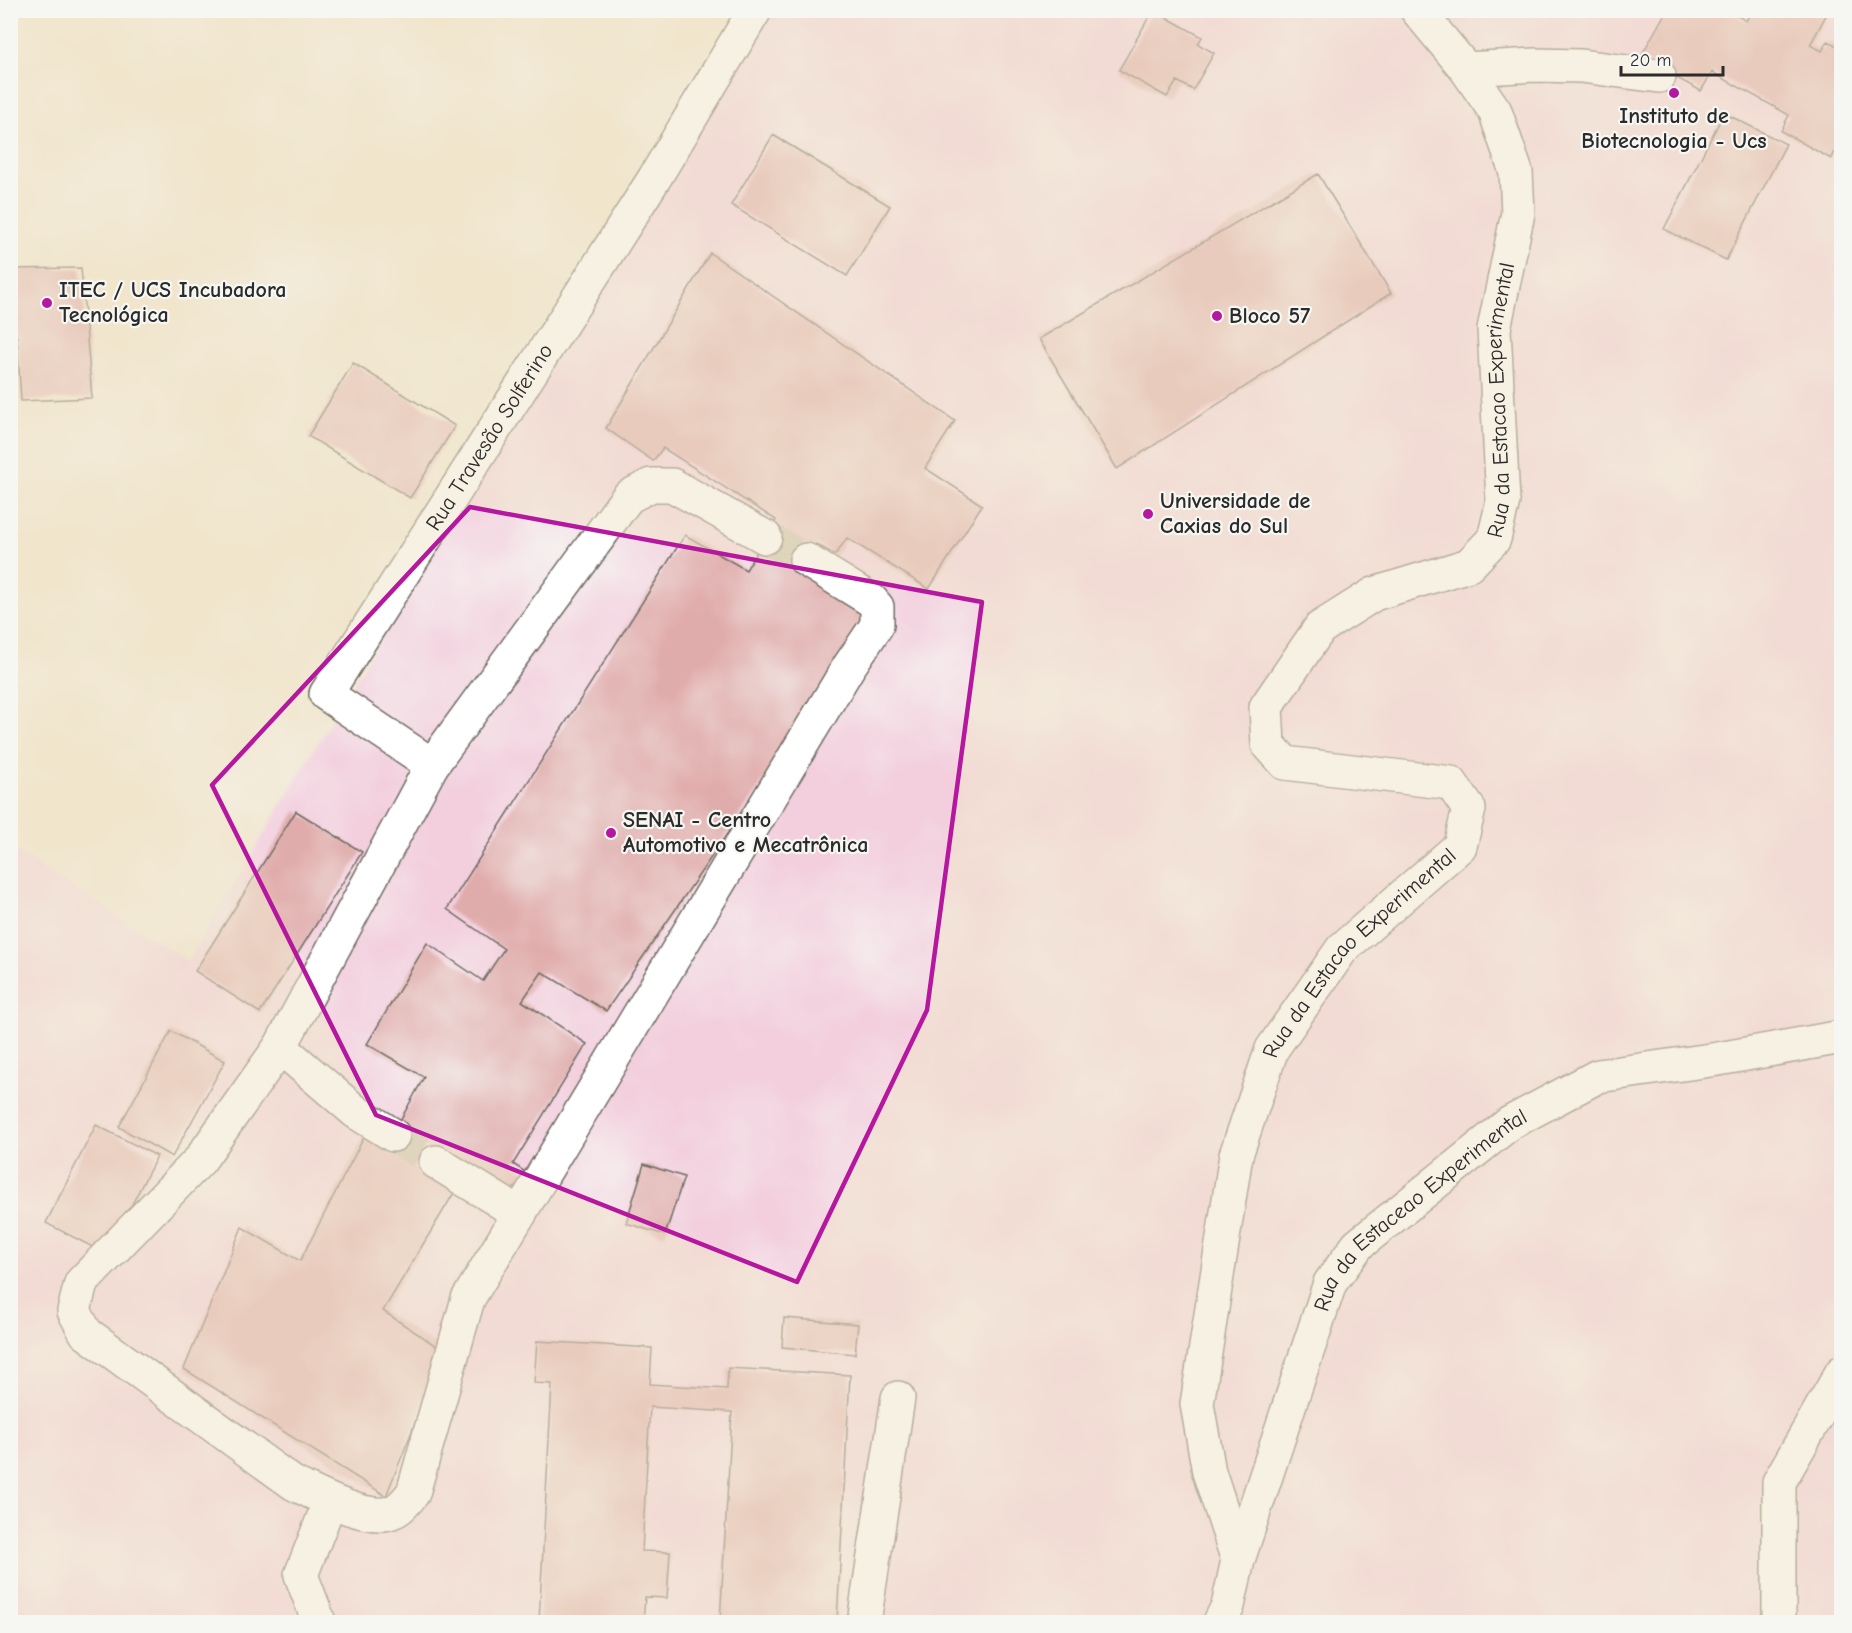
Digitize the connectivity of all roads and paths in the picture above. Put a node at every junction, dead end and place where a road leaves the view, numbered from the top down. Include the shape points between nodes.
1 (754, 10) edge
2 (1418, 10) edge
3 (1466, 69) junction
4 (1659, 76) dead end
5 (765, 537) tunnel mouth
6 (806, 560) tunnel mouth
7 (432, 765) junction
8 (1842, 1037) edge
9 (280, 1047) junction
10 (393, 1135) tunnel mouth
11 (436, 1162) tunnel mouth
12 (520, 1214) junction
13 (1842, 1372) edge
14 (898, 1398) dead end
15 (330, 1501) junction
16 (1238, 1560) junction
17 (319, 1623) edge
18 (864, 1623) edge
19 (1220, 1623) edge
20 (1779, 1623) edge

1 - 7 street, Rua Travesão Solferino via 654,179 326,694
2 - 3 street, Rua da Estacao Experimental
3 - 4 street via 1535,64
3 - 16 street, Rua da Estacao Experimental via 1495,111 1516,172 1518,213 1494,329 1503,501 1494,539 1468,565 1374,594 1320,628 1266,707 1268,744 1285,763 1451,783 1469,809 1460,846 1342,950 1272,1049 1236,1155 1197,1404 1209,1472
5 - 7 street via 672,485 651,485 628,497
6 - 12 street via 871,600 877,606 877,625
7 - 9 street
8 - 16 street, Rua da Estaceao Experimental via 1598,1076 1510,1123 1358,1245 1330,1283
9 - 10 street via 356,1112
9 - 15 street via 200,1160 81,1283 74,1311 86,1333 293,1483
11 - 12 street
12 - 15 street via 468,1299 412,1493 392,1513 370,1513
13 - 20 street via 1779,1482
14 - 18 street
15 - 17 street via 301,1575
16 - 19 street, Rua da Estaceao Experimental via 1228,1606

